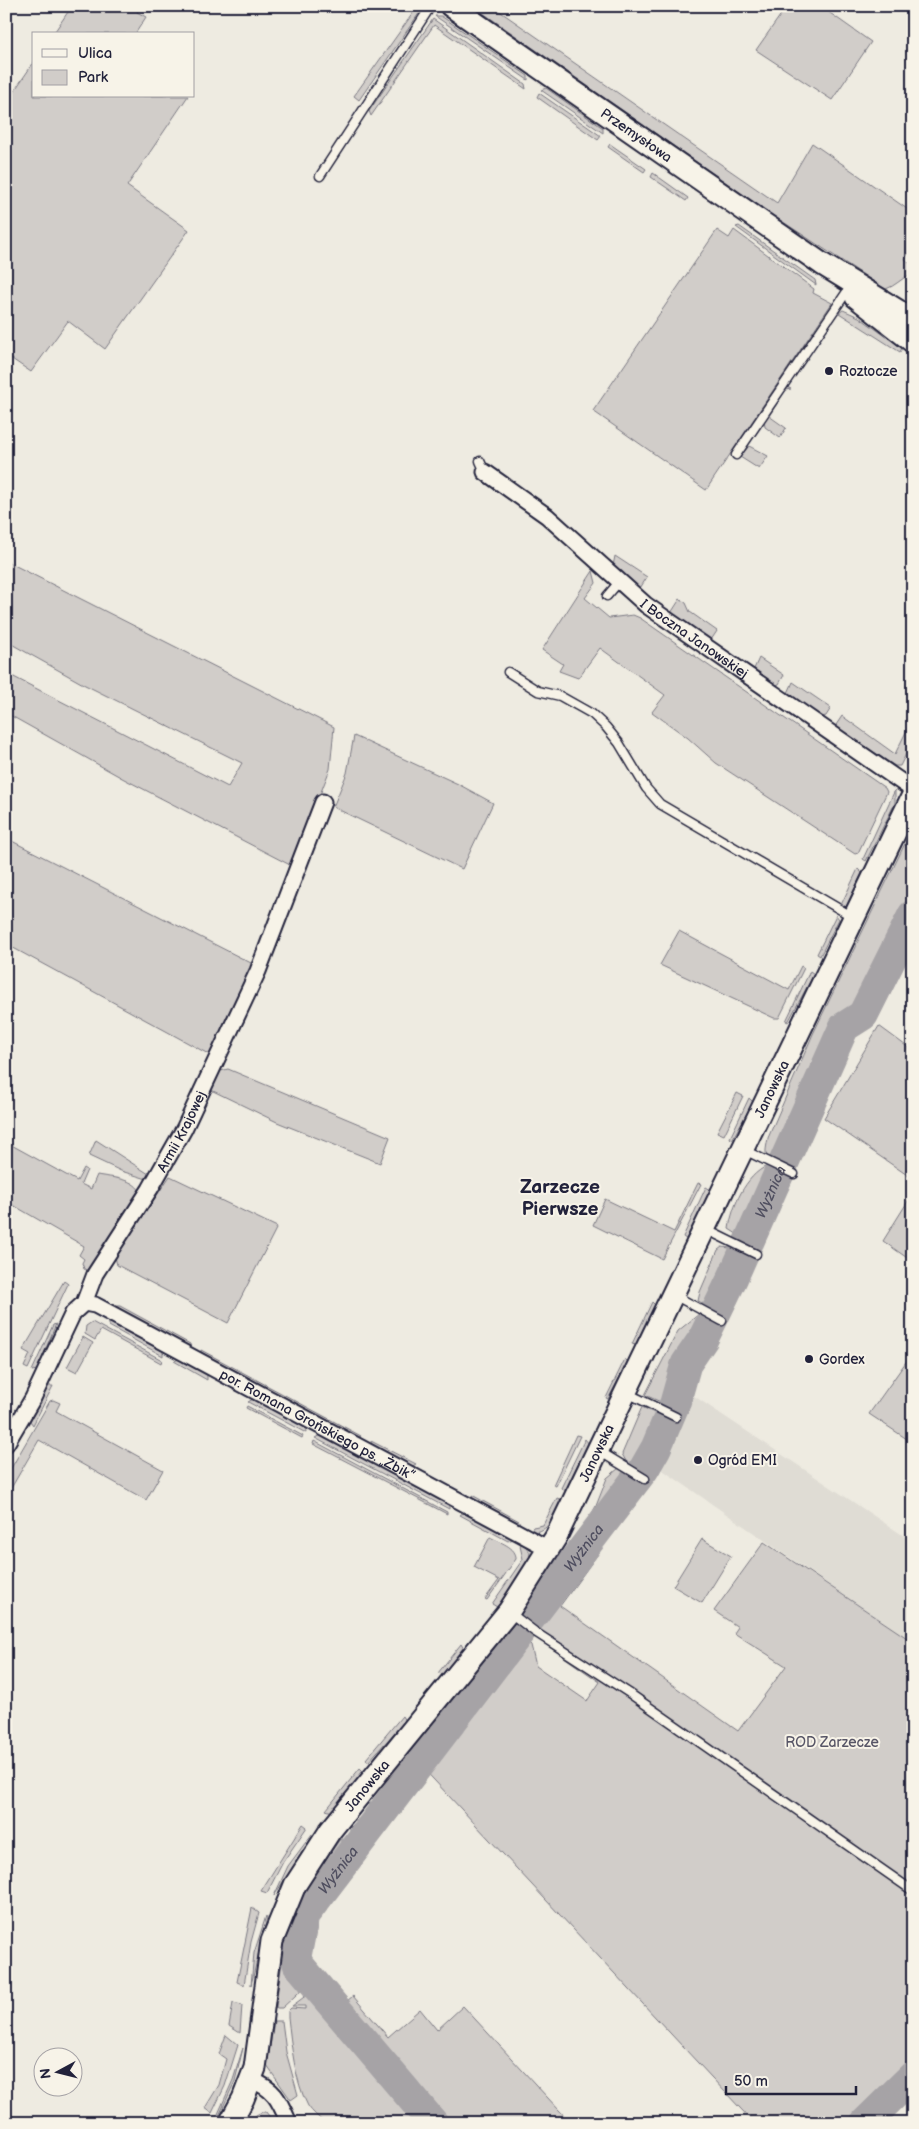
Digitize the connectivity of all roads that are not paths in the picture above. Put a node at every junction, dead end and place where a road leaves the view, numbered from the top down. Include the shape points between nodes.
1 (432, 6) edge
2 (451, 6) edge
3 (320, 176) dead end
4 (822, 264) junction
5 (848, 290) junction
6 (913, 320) edge
7 (913, 342) edge
8 (736, 455) dead end
9 (481, 468) dead end
10 (619, 582) junction
11 (607, 596) dead end
12 (508, 672) dead end
13 (913, 790) edge
14 (913, 795) edge
15 (322, 802) dead end
16 (854, 918) junction
17 (744, 1150) junction
18 (791, 1173) dead end
19 (706, 1229) junction
20 (754, 1253) dead end
21 (674, 1295) junction
22 (84, 1303) junction
23 (720, 1320) dead end
24 (627, 1393) junction
25 (674, 1416) dead end
26 (6, 1444) edge
27 (599, 1451) junction
28 (644, 1479) dead end
29 (549, 1549) junction
30 (515, 1616) junction
31 (533, 1630) junction
32 (536, 1641) dead end
33 (913, 1890) edge
34 (251, 2080) junction
35 (230, 2123) edge
36 (289, 2123) edge

1 - 3 lane
2 - 4 street, Przemysłowa
4 - 5 street, Przemysłowa
4 - 6 street, Przemysłowa
5 - 7 street, Przemysłowa
5 - 8 lane
9 - 10 street, I Boczna Janowskiej via 547,516
10 - 11 lane
10 - 13 street, I Boczna Janowskiej via 646,605
12 - 16 lane via 538,691 560,696 592,714 619,743 646,788 660,804
14 - 16 street, Janowska
15 - 22 street, Armii Krajowej via 258,971 184,1129 95,1274
16 - 17 street, Janowska
17 - 18 lane
17 - 19 street, Janowska
19 - 20 lane
19 - 21 street, Janowska
21 - 23 lane
21 - 24 street, Janowska
22 - 26 street, Armii Krajowej via 73,1313 33,1398
22 - 29 street, por. Romana Grońskiego ps. „Żbik” via 95,1305
24 - 25 lane
24 - 27 street, Janowska
27 - 28 lane
27 - 29 street, Janowska
29 - 30 street, Janowska
30 - 31 lane
30 - 34 street, Janowska via 330,1831 295,1884 272,1941 259,2049
31 - 32 lane
31 - 33 lane
34 - 35 street, Janowska
34 - 36 street via 273,2092

